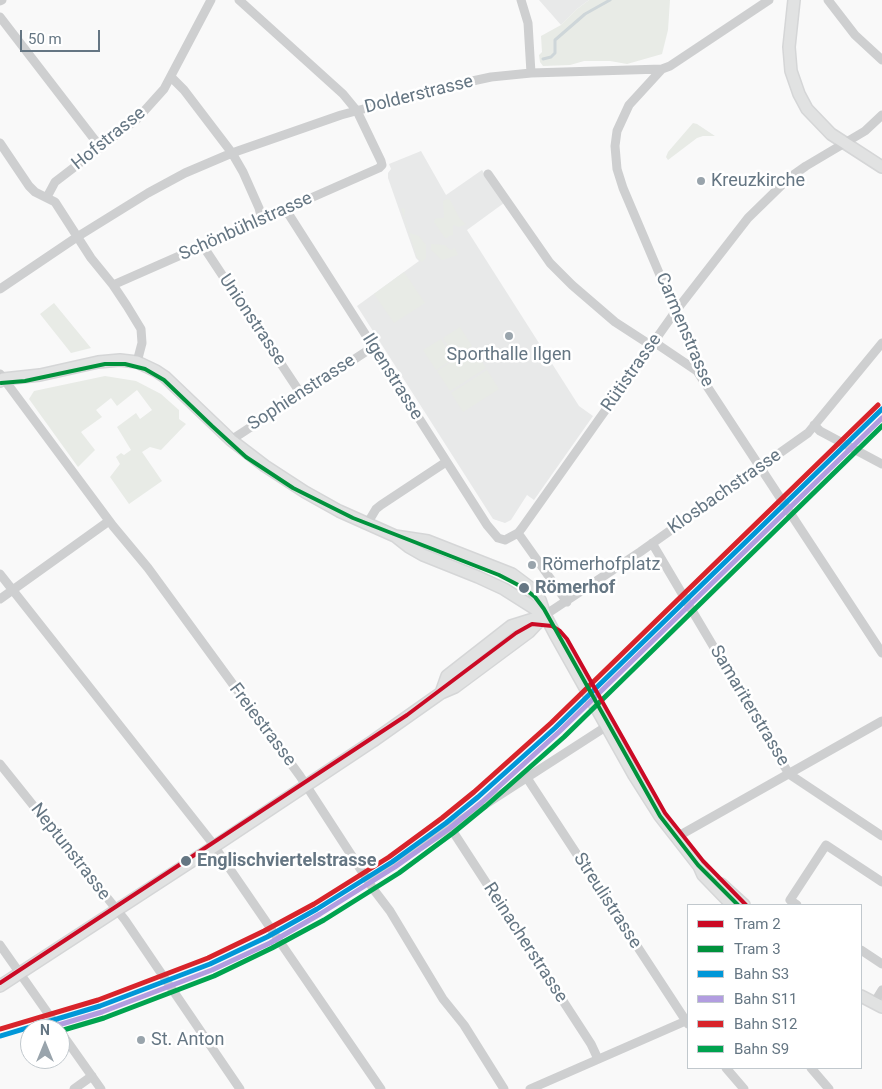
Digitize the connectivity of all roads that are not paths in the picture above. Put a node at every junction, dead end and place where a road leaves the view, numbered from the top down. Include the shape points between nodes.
1 (211, 0) edge
2 (239, 0) edge
3 (521, 0) edge
4 (769, 0) edge
5 (794, 0) edge
6 (828, 0) edge
7 (0, 17) edge
8 (882, 60) edge
9 (662, 70) junction
10 (532, 73) junction
11 (171, 77) junction
12 (357, 111) junction
13 (882, 115) edge
14 (0, 143) edge
15 (844, 143) junction
16 (101, 148) junction
17 (232, 153) junction
18 (882, 167) edge
19 (488, 174) dead end
20 (47, 197) junction
21 (286, 210) junction
22 (262, 220) junction
23 (77, 236) junction
24 (203, 246) junction
25 (113, 285) junction
26 (0, 289) edge
27 (675, 312) junction
28 (653, 344) junction
29 (882, 344) edge
30 (373, 347) junction
31 (136, 362) junction
32 (697, 372) junction
33 (1, 378) edge
34 (301, 394) junction
35 (814, 426) junction
36 (231, 440) junction
37 (446, 462) junction
38 (882, 464) edge
39 (760, 468) junction
40 (109, 521) junction
41 (367, 524) junction
42 (518, 533) junction
43 (395, 536) junction
44 (504, 540) joint
45 (652, 543) junction
46 (0, 574) edge
47 (13, 590) junction
48 (0, 599) edge
49 (567, 602) junction
50 (545, 616) junction
51 (882, 653) edge
52 (442, 693) junction
53 (882, 721) edge
54 (607, 726) junction
55 (0, 764) edge
56 (789, 774) junction
57 (527, 778) junction
58 (306, 785) junction
59 (450, 827) junction
60 (882, 836) edge
61 (676, 838) junction
62 (215, 846) junction
63 (699, 866) junction
64 (368, 880) junction
65 (882, 882) edge
66 (794, 902) edge
67 (731, 904) edge
68 (743, 904) edge
69 (117, 910) junction
70 (0, 945) edge
71 (862, 951) edge
72 (882, 964) edge
73 (19, 973) junction
74 (0, 986) edge
75 (882, 990) edge
76 (862, 997) edge
77 (878, 1005) edge
78 (51, 1019) edge
79 (687, 1022) edge
80 (70, 1045) edge
81 (598, 1059) junction
82 (727, 1069) edge
83 (812, 1069) edge
84 (92, 1076) junction
85 (74, 1089) edge
86 (101, 1089) edge
87 (240, 1089) edge
88 (381, 1089) edge
89 (504, 1089) edge
90 (530, 1089) edge
91 (744, 1089) edge
92 (829, 1089) edge

1 - 11 street, Hofstrasse
2 - 12 street via 343,94
3 - 10 street via 528,23
4 - 9 street, Dolderstrasse
5 - 15 main road via 789,47 791,71 799,94 818,122
6 - 8 street via 856,35
7 - 16 street
9 - 10 street, Dolderstrasse
9 - 27 street, Carmenstrasse via 629,105 617,131 615,146 623,188
10 - 12 street, Dolderstrasse via 449,86
11 - 16 street, Hofstrasse via 141,115
11 - 17 street
12 - 17 street, Dolderstrasse
12 - 21 street, Schönbühlstrasse via 381,161 380,168
13 - 15 street, Rütistrasse
14 - 20 street via 29,186
15 - 18 main road
15 - 27 street, Rütistrasse via 806,166 748,218
16 - 20 street, Hofstrasse via 55,182
17 - 22 street
17 - 23 street, Dolderstrasse via 148,192
19 - 28 street via 550,263 591,304
20 - 23 street via 55,202
21 - 22 street, Schönbühlstrasse
21 - 30 street, Ilgenstrasse
22 - 24 street, Schönbühlstrasse
23 - 25 street
23 - 26 street, Dolderstrasse
24 - 25 street, Schönbühlstrasse
24 - 34 street, Unionstrasse
25 - 31 street via 141,329 142,343
27 - 28 street, Rütistrasse
27 - 32 street, Carmenstrasse via 693,353
28 - 32 street
28 - 42 street, Rütistrasse
29 - 35 street, Klosbachstrasse
30 - 34 street, Sophienstrasse
30 - 37 street, Ilgenstrasse
31 - 33 main road via 111,360 40,375
31 - 36 main road via 165,377
32 - 39 street, Carmenstrasse
33 - 40 street, Freiestrasse
34 - 36 street, Sophienstrasse
35 - 38 street
35 - 39 street, Klosbachstrasse
36 - 41 main road via 305,492
37 - 41 street via 381,505
37 - 44 street, Ilgenstrasse via 487,525
39 - 45 street, Klosbachstrasse
39 - 51 street, Carmenstrasse
40 - 47 street
40 - 58 street, Freiestrasse via 148,568
41 - 43 main road
42 - 44 street, Rütistrasse
42 - 49 street
43 - 50 main road via 423,555 504,589
43 - 50 main road via 428,541 512,574 532,589
45 - 49 street, Klosbachstrasse
45 - 56 street, Samariterstrasse
46 - 47 street
47 - 48 street
47 - 62 street
49 - 50 street, Klosbachstrasse
50 - 52 main road, Klosbachstrasse via 520,639
50 - 52 main road, Klosbachstrasse via 511,626 447,676
50 - 54 main road
52 - 58 main road, Klosbachstrasse
53 - 56 street
54 - 57 street
54 - 61 main road via 645,793
55 - 69 street, Neptunstrasse
56 - 60 street, Samariterstrasse
56 - 61 street
57 - 59 street
57 - 79 street, Streulistrasse
58 - 62 main road, Klosbachstrasse
58 - 64 street, Freiestrasse
59 - 64 street
59 - 81 street, Reinacherstrasse
61 - 63 main road
62 - 69 main road, Klosbachstrasse
62 - 88 street
63 - 67 main road via 703,875
63 - 68 main road
64 - 89 street, Freiestrasse via 390,910 442,999 464,1025
65 - 66 street via 826,845
69 - 73 main road, Klosbachstrasse
69 - 87 street, Neptunstrasse
70 - 73 street
71 - 72 street
73 - 74 main road, Klosbachstrasse
73 - 78 street
75 - 77 street
76 - 77 main road
79 - 81 street
80 - 84 street
81 - 90 street
82 - 91 street
83 - 92 street
84 - 85 street
84 - 86 street

